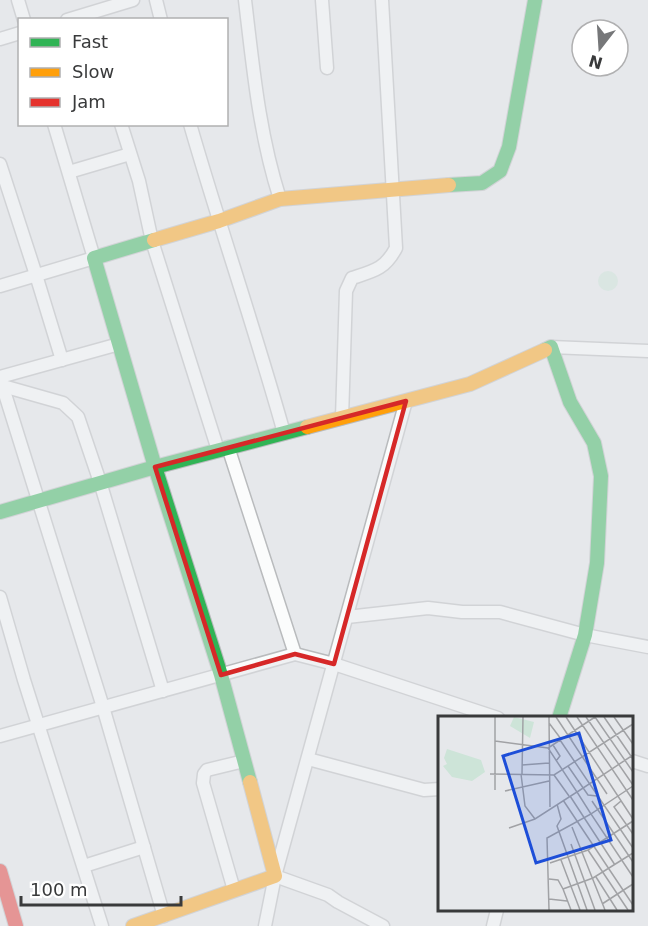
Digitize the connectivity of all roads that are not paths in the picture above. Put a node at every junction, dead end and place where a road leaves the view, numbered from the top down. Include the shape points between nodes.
1 (18, 0) edge
2 (82, 0) edge
3 (133, 0) edge
4 (156, 0) edge
5 (245, 0) edge
6 (322, 0) edge
7 (382, 0) edge
8 (535, 0) edge
9 (87, 17) edge
10 (23, 18) edge
11 (160, 18) edge
12 (18, 34) edge
13 (0, 39) edge
14 (327, 68) dead end
15 (55, 126) edge
16 (122, 126) edge
17 (191, 126) edge
18 (130, 154) junction
19 (0, 165) edge
20 (69, 172) junction
21 (394, 188) junction
22 (280, 199) junction
23 (219, 221) junction
24 (152, 241) junction
25 (94, 258) junction
26 (36, 275) junction
27 (0, 286) edge
28 (119, 344) junction
29 (551, 347) junction
30 (648, 351) edge
31 (62, 360) junction
32 (1, 380) edge
33 (406, 401) junction
34 (342, 418) junction
35 (284, 433) junction
36 (223, 449) junction
37 (155, 466) junction
38 (100, 482) junction
39 (38, 500) junction
40 (0, 512) edge
41 (0, 597) edge
42 (346, 617) junction
43 (585, 635) junction
44 (648, 647) edge
45 (295, 654) junction
46 (334, 664) junction
47 (221, 675) junction
48 (163, 691) junction
49 (103, 707) junction
50 (495, 716) edge
51 (559, 716) edge
52 (39, 725) junction
53 (0, 736) edge
54 (308, 759) junction
55 (633, 760) edge
56 (244, 761) junction
57 (648, 766) edge
58 (438, 789) edge
59 (144, 847) junction
60 (84, 866) junction
61 (0, 871) edge
62 (275, 876) junction
63 (234, 890) junction
64 (497, 911) edge
65 (158, 920) edge
66 (16, 926) edge
67 (102, 926) edge
68 (133, 926) edge
69 (265, 926) edge
70 (383, 926) edge
71 (493, 926) edge

1 - 10 street
2 - 9 street
3 - 9 street
4 - 11 street
5 - 22 street via 257,102
6 - 14 street
7 - 21 street
8 - 21 street via 509,147 500,171 482,183
12 - 13 street
15 - 20 street
16 - 18 street
17 - 23 street
18 - 20 street
18 - 24 street
19 - 26 street
20 - 25 street
21 - 22 street
21 - 34 street via 396,248 390,260 378,269 352,278 346,291
22 - 23 street
23 - 24 street
23 - 35 street
24 - 25 street
24 - 36 street
25 - 26 street
25 - 28 street
26 - 27 street
26 - 31 street
28 - 31 street
28 - 37 street
29 - 30 street
29 - 33 street via 470,384
29 - 43 street via 570,402 594,442 601,476 597,563
31 - 32 street
32 - 38 street via 63,403 78,417
32 - 39 street
33 - 34 street
33 - 42 street
34 - 35 street
35 - 36 street
36 - 37 street
36 - 45 street
37 - 38 street
37 - 47 street
38 - 39 street
38 - 48 street
39 - 40 street
39 - 49 street
41 - 52 street
42 - 43 street via 428,609 500,612
42 - 46 street
43 - 44 street
43 - 51 street
45 - 46 street
45 - 47 street
46 - 50 street
46 - 54 street
47 - 48 street
47 - 56 street
48 - 49 street
49 - 52 street
49 - 59 street
52 - 53 street
52 - 60 street
54 - 58 street via 424,790
54 - 62 street
55 - 57 street
56 - 62 street
56 - 63 street via 207,770 203,783
59 - 60 street
59 - 65 street
60 - 67 street
61 - 66 street
62 - 63 street
62 - 69 street
62 - 70 street via 328,895
63 - 65 street
64 - 71 street
65 - 68 street

